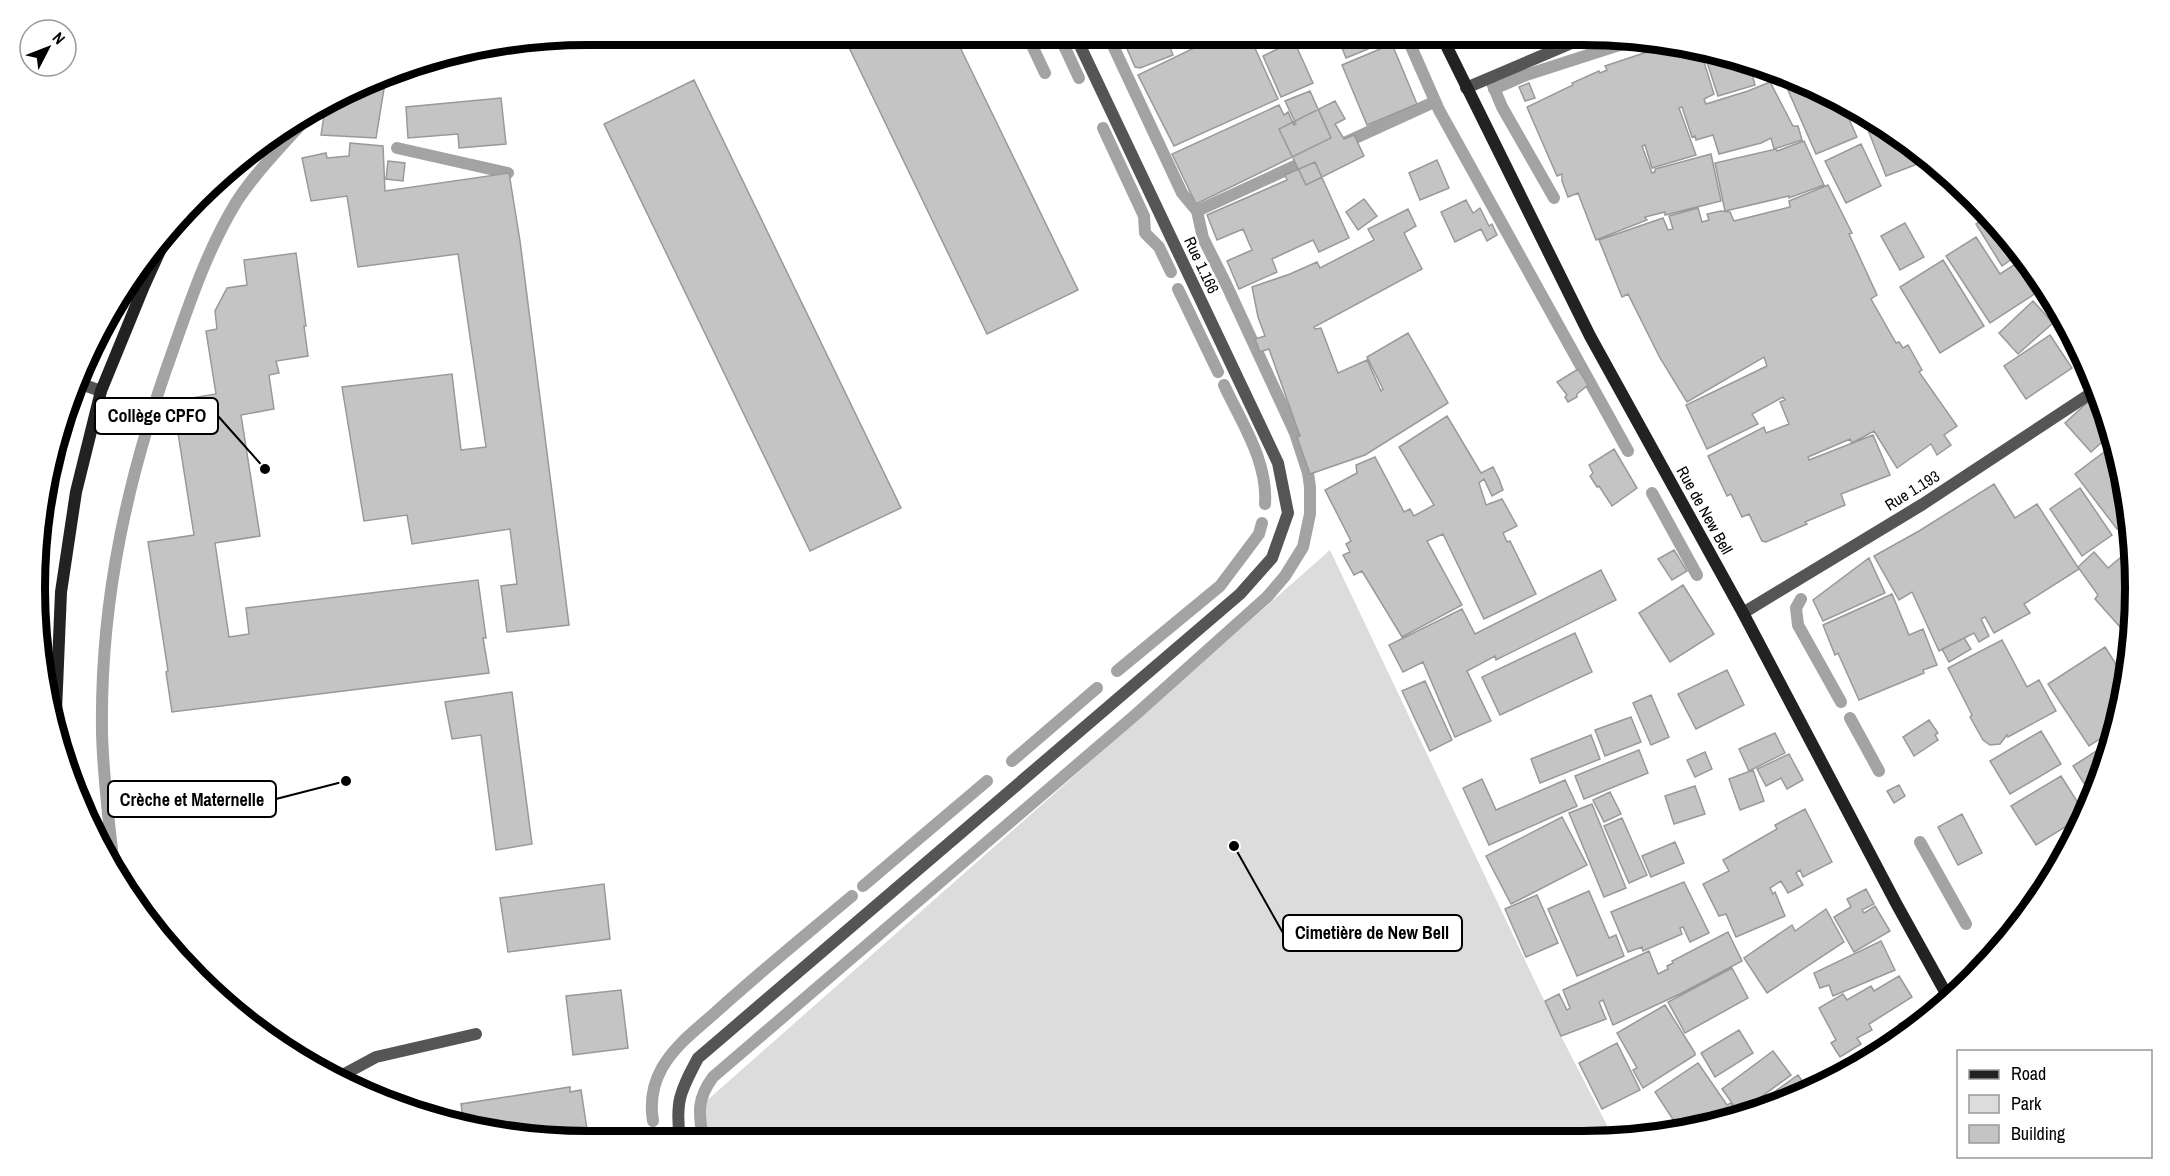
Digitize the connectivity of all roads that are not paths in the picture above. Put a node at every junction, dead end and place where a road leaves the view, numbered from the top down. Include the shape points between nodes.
1 (1080, 45) edge
2 (1447, 45) edge
3 (1567, 45) edge
4 (1467, 88) junction
5 (157, 257) edge
6 (84, 385) edge
7 (102, 391) junction
8 (2089, 394) edge
9 (1743, 613) junction
10 (56, 700) edge
11 (1945, 991) edge
12 (476, 1034) dead end
13 (345, 1074) edge
14 (680, 1131) edge

1 - 14 street, Rue 1.166 via 1278,463 1288,513 1272,558 1240,594 698,1058 681,1090
2 - 4 main road, Rue de New Bell
3 - 4 street
4 - 9 main road, Rue de New Bell via 1590,336
5 - 7 main road
6 - 7 street
7 - 10 main road via 76,492 61,592
8 - 9 street, Rue 1.193 via 1923,504
9 - 11 main road, Rue de New Bell
12 - 13 street via 376,1057

